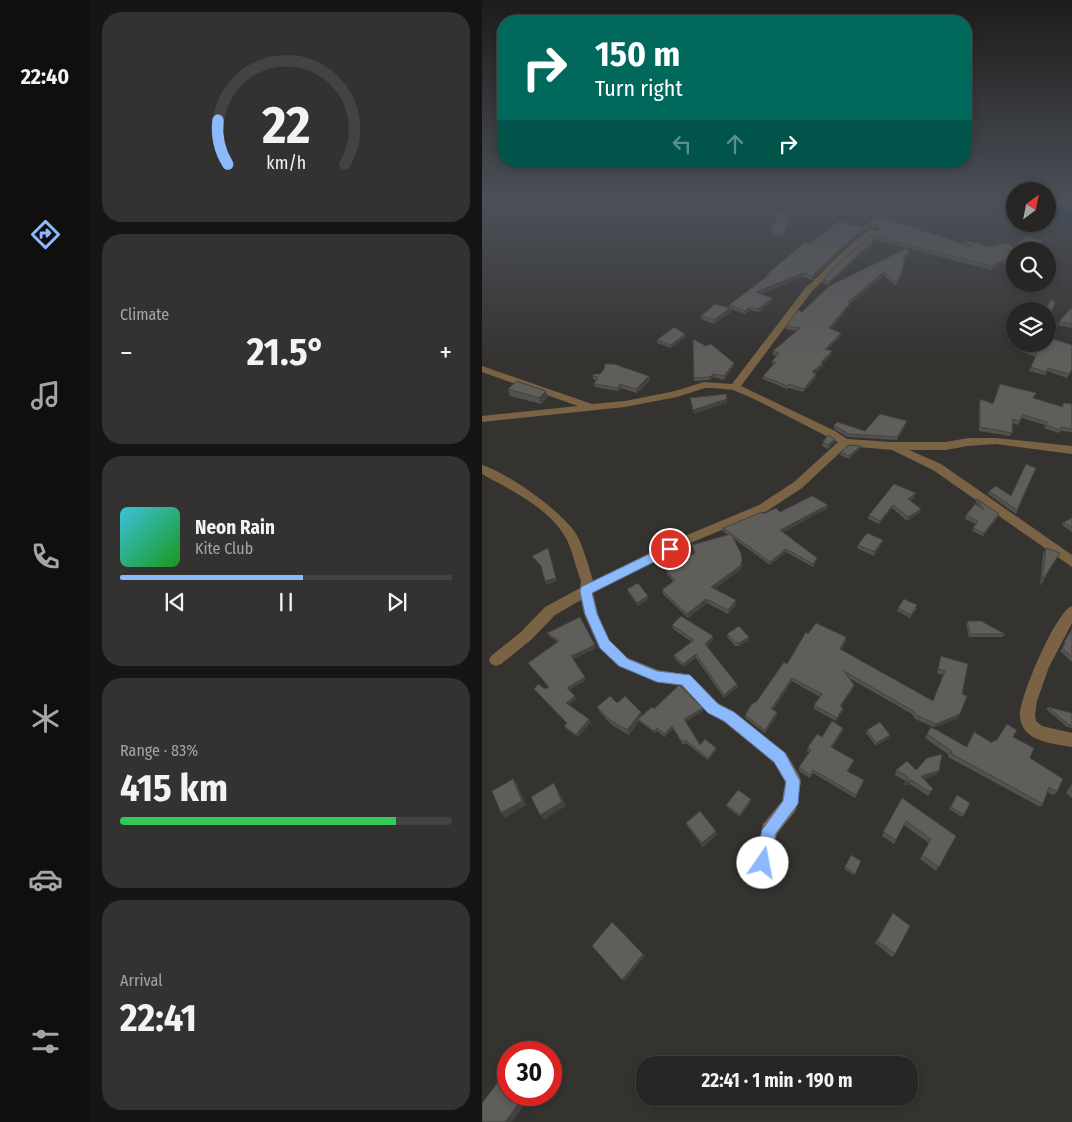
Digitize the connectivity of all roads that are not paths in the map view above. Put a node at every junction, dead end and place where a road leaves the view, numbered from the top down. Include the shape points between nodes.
1 (845, 254) edge
2 (482, 369) edge
3 (735, 387) junction
4 (590, 407) junction
5 (484, 420) edge
6 (845, 442) junction
7 (892, 446) junction
8 (1072, 450) edge
9 (482, 469) edge
10 (1072, 562) edge
11 (586, 591) junction
12 (1072, 611) edge
13 (496, 660) dead end
14 (1072, 740) edge
15 (750, 874) dead end

1 - 3 street via 809,289
2 - 4 street
3 - 4 street via 704,385 654,399
3 - 6 street via 831,432
4 - 5 street
6 - 7 street
6 - 11 street via 798,485 763,508 684,541
7 - 8 street via 946,446 996,441
7 - 10 street via 937,467
9 - 11 street via 552,512 572,538 587,581
11 - 13 street via 550,611
11 - 15 street via 591,614 604,644 623,662 657,676 685,680 713,708 780,758 793,781 790,804 769,830 763,863
12 - 14 street via 1037,677 1026,713 1029,724 1037,732

